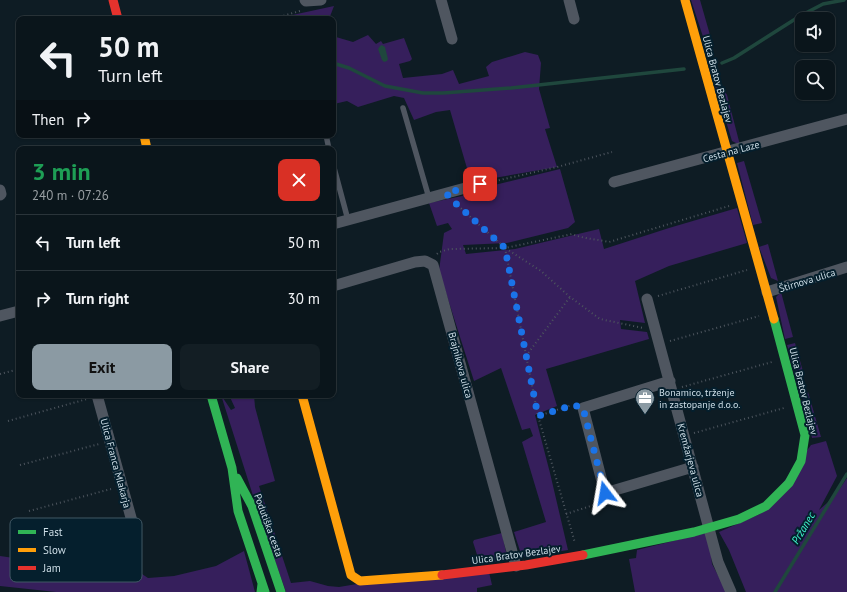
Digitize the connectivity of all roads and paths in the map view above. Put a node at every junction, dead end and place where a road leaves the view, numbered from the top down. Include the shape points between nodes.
1 (113, 0) edge
2 (314, 0) edge
3 (441, 0) edge
4 (569, 0) edge
5 (685, 0) edge
6 (117, 16) edge
7 (283, 16) edge
8 (574, 19) dead end
9 (452, 39) dead end
10 (403, 108) dead end
11 (847, 119) edge
12 (612, 152) dead end
13 (727, 152) junction
14 (336, 175) edge
15 (614, 182) dead end
16 (480, 184) joint
17 (0, 190) edge
18 (446, 193) junction
19 (0, 195) edge
20 (429, 198) junction
21 (734, 205) dead end
22 (348, 220) junction
23 (336, 223) edge
24 (505, 248) junction
25 (430, 263) junction
26 (753, 268) dead end
27 (847, 268) edge
28 (336, 285) edge
29 (767, 292) junction
30 (570, 297) junction
31 (647, 299) joint
32 (16, 312) edge
33 (766, 314) dead end
34 (0, 316) edge
35 (656, 330) junction
36 (660, 344) junction
37 (526, 356) junction
38 (785, 358) junction
39 (16, 370) edge
40 (0, 374) edge
41 (671, 386) junction
42 (87, 398) edge
43 (98, 398) edge
44 (212, 398) edge
45 (303, 398) edge
46 (797, 405) junction
47 (583, 408) junction
48 (538, 416) junction
49 (8, 421) dead end
50 (684, 436) junction
51 (110, 441) junction
52 (20, 465) dead end
53 (693, 467) junction
54 (232, 468) junction
55 (122, 486) junction
56 (605, 493) junction
57 (29, 511) dead end
58 (566, 514) junction
59 (131, 518) edge
60 (709, 529) junction
61 (579, 556) junction
62 (516, 566) junction
63 (263, 589) edge
64 (281, 592) edge
65 (731, 592) edge

1 - 6 street
2 - 7 path via 309,9
3 - 9 street
4 - 8 street
5 - 13 street, Ulica Bratov Bezlajev
10 - 20 lane
11 - 13 street, Cesta na Laze
12 - 16 path
13 - 15 street, Cesta na Laze
13 - 29 street, Ulica Bratov Bezlajev
14 - 22 lane
16 - 18 street
17 - 19 street
18 - 20 street
18 - 24 path
20 - 22 street
21 - 24 path via 609,242 572,234
22 - 23 street
24 - 25 path via 450,249 439,252
24 - 30 path via 541,271
24 - 37 path
25 - 28 street via 415,262
25 - 62 street, Brajnikova ulica via 434,265 436,272
26 - 31 path
27 - 29 street, Štirnova ulica
29 - 38 street, Ulica Bratov Bezlajev
30 - 35 path via 600,319
30 - 37 path
31 - 35 street, Kremžarjeva ulica
32 - 34 street
33 - 36 path
35 - 36 street, Kremžarjeva ulica
36 - 41 street, Kremžarjeva ulica
37 - 48 path
38 - 41 path
38 - 46 street, Ulica Bratov Bezlajev
39 - 40 path
41 - 47 street
41 - 50 street, Kremžarjeva ulica
42 - 49 path
43 - 51 street, Ulica Franca Mlakarja
44 - 54 street, Podutiška cesta
45 - 62 street, Ulica Bratov Bezlajev via 351,575 354,578 360,581 414,578
46 - 50 path
46 - 60 street, Ulica Bratov Bezlajev via 805,444 798,471 786,488 767,505 751,514
47 - 48 path via 573,405
47 - 56 street
48 - 58 path
50 - 53 street, Kremžarjeva ulica
51 - 52 path
51 - 55 street, Ulica Franca Mlakarja
53 - 56 street
53 - 60 street, Kremžarjeva ulica
54 - 63 street, Podutiška cesta via 238,511
54 - 64 street, Podutiška cesta via 252,506
55 - 57 path
55 - 59 street, Ulica Franca Mlakarja
56 - 58 path via 597,504
58 - 61 path
60 - 61 street, Ulica Bratov Bezlajev
60 - 65 street, Kremžarjeva ulica via 718,562
61 - 62 street, Ulica Bratov Bezlajev

